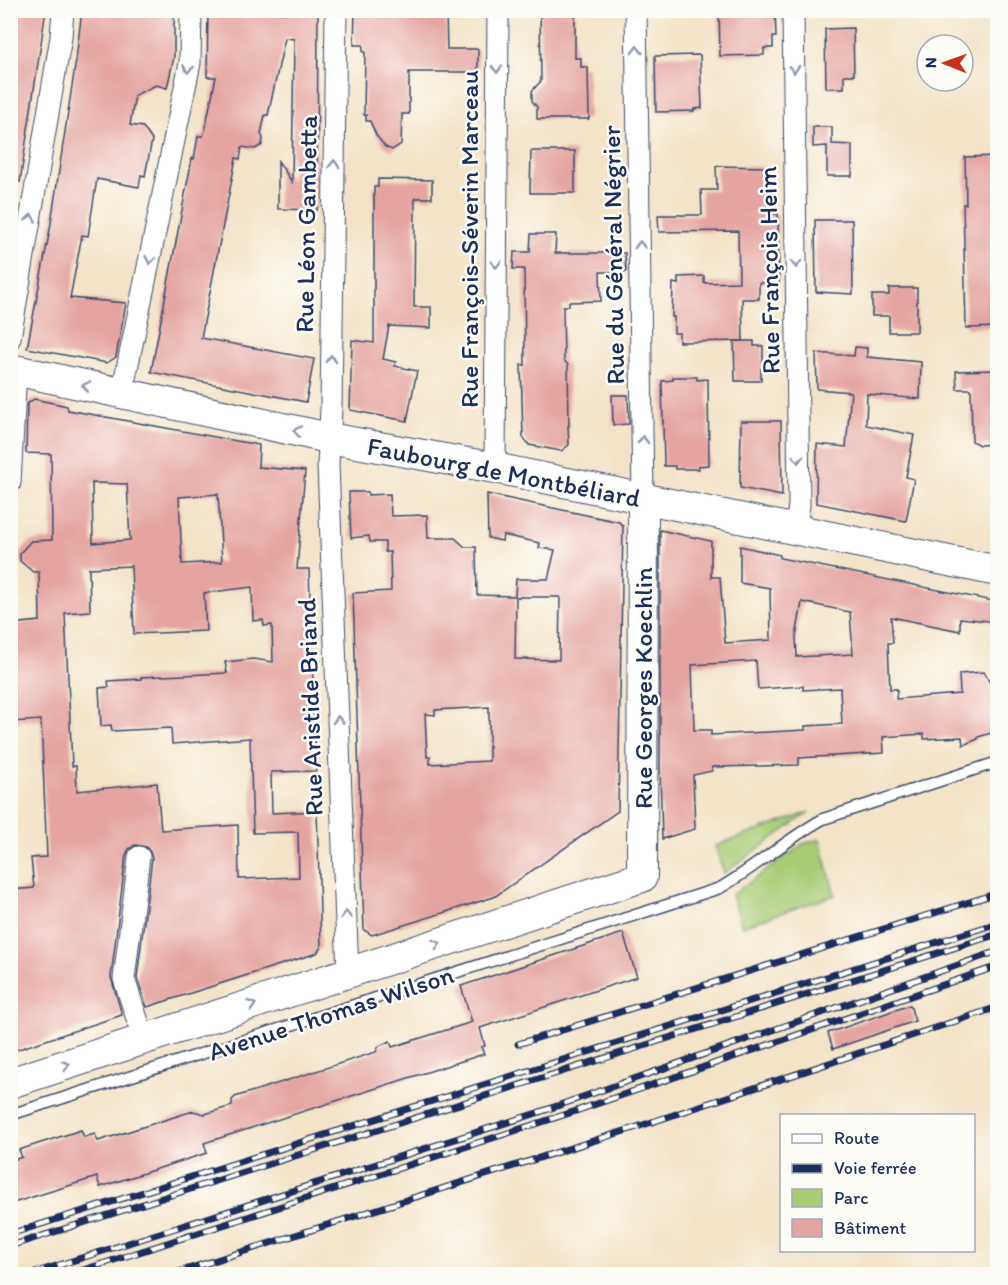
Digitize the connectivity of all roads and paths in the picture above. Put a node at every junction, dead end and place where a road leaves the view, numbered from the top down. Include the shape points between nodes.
1 (63, 10) edge
2 (191, 10) edge
3 (336, 10) edge
4 (498, 10) edge
5 (636, 10) edge
6 (793, 10) edge
7 (10, 338) edge
8 (13, 370) edge
9 (122, 393) junction
10 (329, 438) junction
11 (495, 468) junction
12 (10, 483) edge
13 (643, 498) junction
14 (796, 530) junction
15 (998, 571) edge
16 (998, 762) edge
17 (139, 858) dead end
18 (642, 878) joint
19 (348, 973) junction
20 (144, 1040) junction
21 (10, 1083) edge
22 (10, 1116) edge

7 -> 1 street
2 -> 9 street via 190,63
10 -> 3 street, Rue Léon Gambetta
4 -> 11 street, Rue François-Séverin Marceau
13 -> 5 street, Rue du Général Négrier
6 -> 14 street, Rue François Heim via 799,505
9 -> 8 street, Faubourg de Montbéliard
8 - 12 street
10 -> 9 street, Faubourg de Montbéliard
10 - 11 street, Faubourg de Montbéliard
19 -> 10 street, Rue Aristide Briand
11 - 13 street, Faubourg de Montbéliard
13 - 14 street, Faubourg de Montbéliard
13 - 18 street, Rue Georges Koechlin
14 - 15 street, Faubourg de Montbéliard
16 - 22 lane, Avenue Thomas Wilson via 823,819 720,888
17 - 20 street via 124,979
19 -> 18 street, Avenue Thomas Wilson
20 -> 19 street, Avenue Thomas Wilson
21 -> 20 street, Avenue Thomas Wilson

